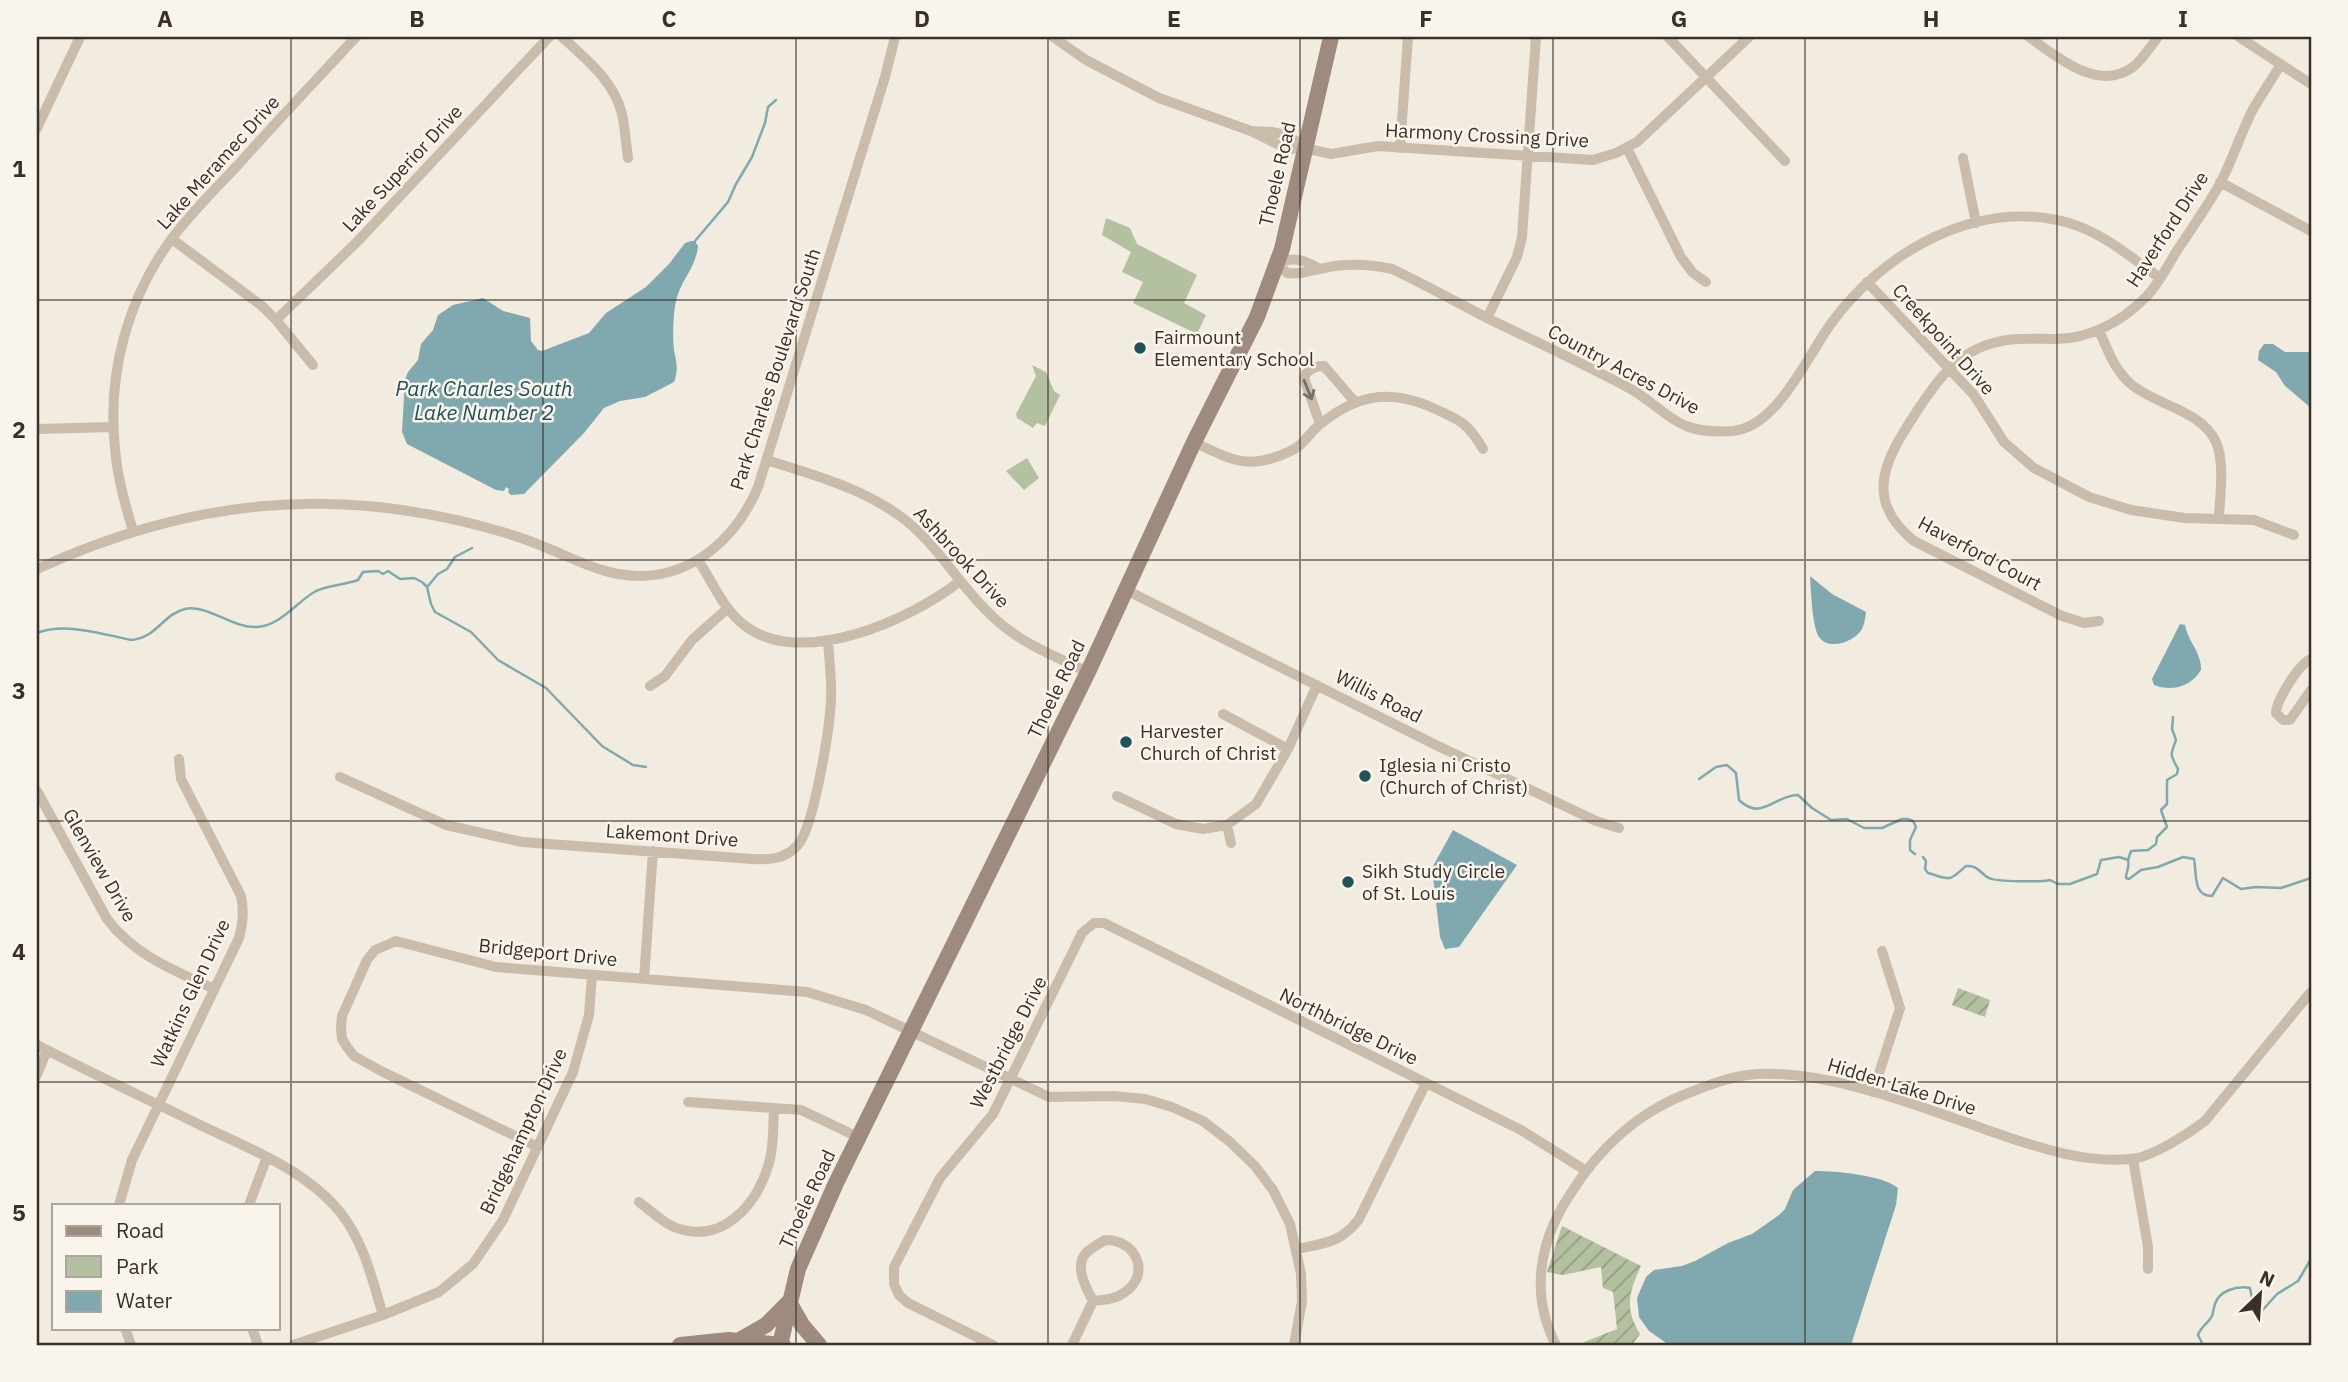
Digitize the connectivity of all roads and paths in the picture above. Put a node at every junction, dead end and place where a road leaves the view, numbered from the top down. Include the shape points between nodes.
1 (80, 37) edge
2 (356, 37) edge
3 (548, 37) edge
4 (562, 37) edge
5 (895, 37) edge
6 (1053, 37) edge
7 (1331, 37) edge
8 (1408, 37) edge
9 (1536, 37) edge
10 (1668, 37) edge
11 (1749, 37) edge
12 (2029, 37) edge
13 (2158, 37) edge
14 (2239, 37) edge
15 (2281, 64) junction
16 (1707, 78) junction
17 (2311, 84) edge
18 (37, 128) edge
19 (1304, 148) junction
20 (1400, 148) junction
21 (1627, 148) junction
22 (1528, 157) junction
23 (628, 158) dead end
24 (1963, 158) dead end
25 (1786, 161) dead end
26 (2220, 182) junction
27 (1976, 223) junction
28 (2311, 231) edge
29 (172, 239) junction
30 (1277, 263) junction
31 (2160, 278) junction
32 (1706, 282) dead end
33 (1867, 282) junction
34 (1488, 318) junction
35 (276, 320) junction
36 (2099, 330) junction
37 (313, 365) dead end
38 (1949, 369) junction
39 (1355, 402) junction
40 (1320, 424) junction
41 (113, 427) junction
42 (37, 429) edge
43 (1195, 442) junction
44 (1483, 449) dead end
45 (766, 460) junction
46 (2219, 517) junction
47 (133, 531) junction
48 (2294, 535) dead end
49 (698, 560) junction
50 (37, 569) edge
51 (960, 581) junction
52 (1126, 590) junction
53 (728, 608) junction
54 (2099, 621) dead end
55 (828, 640) junction
56 (2311, 659) edge
57 (1088, 672) junction
58 (1317, 685) junction
59 (650, 686) dead end
60 (2310, 694) edge
61 (1223, 715) dead end
62 (1288, 748) junction
63 (179, 759) dead end
64 (340, 777) dead end
65 (37, 791) edge
66 (1117, 796) dead end
67 (1227, 825) junction
68 (1619, 828) dead end
69 (1231, 843) dead end
70 (653, 851) junction
71 (1094, 923) joint
72 (1882, 951) dead end
73 (592, 975) junction
74 (644, 979) junction
75 (214, 989) junction
76 (2310, 993) edge
77 (910, 1032) junction
78 (42, 1048) edge
79 (37, 1075) edge
80 (1010, 1079) junction
81 (1426, 1083) junction
82 (1873, 1092) junction
83 (688, 1102) dead end
84 (157, 1104) junction
85 (774, 1109) junction
86 (858, 1137) junction
87 (538, 1147) junction
88 (267, 1157) junction
89 (2133, 1160) junction
90 (1585, 1170) junction
91 (639, 1202) dead end
92 (119, 1204) edge
93 (248, 1204) edge
94 (1297, 1249) junction
95 (2148, 1269) dead end
96 (1093, 1301) junction
97 (789, 1302) junction
98 (383, 1315) junction
99 (740, 1340) junction
100 (293, 1345) edge
101 (680, 1345) edge
102 (782, 1345) edge
103 (819, 1345) edge
104 (993, 1345) edge
105 (1072, 1345) edge
106 (1294, 1345) edge
107 (1556, 1345) edge

1 - 18 street
2 - 29 street, Lake Meramec Drive
3 - 35 street, Lake Superior Drive via 357,242
4 - 23 street via 612,88 622,115
5 - 45 street, Park Charles Boulevard South
6 - 19 street, Harmony Crossing Drive via 1134,86 1287,149
7 - 19 main road, Thoele Road
8 - 20 street
9 - 22 street
10 - 16 street
11 - 16 street, Harmony Crossing Drive
12 - 13 street via 2081,71 2104,76 2131,69
14 - 15 street
15 - 17 street
15 - 26 street, Haverford Drive via 2254,108
16 - 21 street, Harmony Crossing Drive
16 - 25 street
19 - 20 street, Harmony Crossing Drive via 1331,154 1378,146
19 - 30 main road, Thoele Road
20 - 22 street, Harmony Crossing Drive
21 - 22 street, Harmony Crossing Drive via 1593,160
21 - 32 street via 1681,257
22 - 34 street via 1520,250
24 - 27 street
26 - 28 street
26 - 31 street, Haverford Drive
27 - 31 street, Country Acres Drive via 2025,218 2070,224 2100,237
27 - 33 street, Country Acres Drive via 1913,247
29 - 35 street
29 - 41 street, Lake Meramec Drive via 143,286 124,337
30 - 34 street, Country Acres Drive via 1287,273 1307,274 1358,264 1392,270
30 - 43 main road, Thoele Road via 1257,317
31 - 36 street, Haverford Drive via 2149,295
33 - 34 street, Country Acres Drive via 1831,324 1779,402 1746,429 1698,429 1678,422 1629,388
33 - 38 street, Creekpoint Drive
35 - 37 street
36 - 38 street, Haverford Drive via 2058,339 2007,338 1976,349
36 - 46 street via 2112,361 2133,385 2200,422 2212,436 2218,452
38 - 46 street, Creekpoint Drive via 1974,395 2004,442 2034,468 2089,496 2131,510 2185,518
38 - 54 street, Haverford Court via 1889,454 1883,483 1890,513 1905,533 1928,548 2062,616 2084,623
39 - 40 street
39 -> 40 street via 1324,366 1315,366 1304,378
39 - 44 street via 1397,396 1423,404 1468,425
40 - 43 street via 1299,447 1259,461 1230,458
41 - 42 street
41 - 47 street, Lake Meramec Drive via 119,477
43 - 52 main road, Thoele Road
45 - 49 street, Park Charles Boulevard South via 745,514 727,538
45 - 51 street, Ashbrook Drive via 842,485 882,504 919,532
46 - 48 street, Creekpoint Drive via 2254,520
47 - 49 street, Park Charles Boulevard South via 245,508 350,504 469,523 522,538 613,574 655,575
47 - 50 street, Park Charles Boulevard South
49 - 53 street
51 - 55 street via 897,620
51 - 57 street, Ashbrook Drive via 1004,627
52 - 57 main road, Thoele Road
52 - 58 street, Willis Road
53 - 55 street via 743,625 769,638 783,642
53 - 59 street via 692,640 665,676
55 - 70 street, Lakemont Drive via 828,726 803,840 789,853 767,859
56 - 60 street via 2303,663 2276,713 2290,720
57 - 77 main road, Thoele Road
58 - 62 street
58 - 68 street, Willis Road via 1596,821
61 - 62 street
62 - 67 street via 1256,804
63 - 75 street, Watkins Glen Drive via 181,779 234,881 244,911 239,938
64 - 70 street, Lakemont Drive via 471,832 522,842
65 - 75 street, Glenview Drive via 118,934 146,956
66 - 67 street via 1176,824 1203,829
67 - 69 street
70 - 74 street
71 - 80 street, Westbridge Drive via 1082,933
71 - 81 street, Northbridge Drive via 1104,923
72 - 82 street via 1900,1008
73 - 74 street, Bridgeport Drive
73 - 87 street, Bridgehampton Drive via 580,1052
73 - 87 street, Bridgeport Drive via 496,967 396,942 375,950 367,960 342,1016 342,1039 354,1056
74 - 77 street, Bridgeport Drive via 807,992 846,1003
75 - 84 street, Watkins Glen Drive
76 - 89 street, Hidden Lake Drive via 2204,1121 2188,1134
77 - 80 street, Bridgeport Drive
77 - 86 main road, Thoele Road
78 - 79 street
78 - 84 street
80 - 94 street, Bridgeport Drive via 1049,1097 1145,1099 1203,1121 1229,1140 1273,1190
80 - 104 street, Westbridge Drive via 984,1127 940,1178 894,1267 894,1284 908,1303
81 - 90 street, Northbridge Drive via 1521,1130
81 - 94 street via 1355,1225 1337,1240
82 - 89 street, Hidden Lake Drive via 2087,1160
82 - 90 street, Hidden Lake Drive via 1812,1077 1769,1074 1723,1080 1651,1111
83 - 85 street
84 - 88 street
84 - 92 street, Watkins Glen Drive via 132,1160
85 - 86 street via 801,1110
85 - 91 street via 764,1177 752,1199 728,1224 716,1230 687,1231 671,1226
86 - 97 main road, Thoele Road via 798,1269
87 - 98 street, Bridgehampton Drive via 503,1220 473,1264 439,1292
88 - 93 street
88 - 98 street via 306,1180 344,1218 364,1251
89 - 95 street
90 - 107 street, Hidden Lake Drive via 1545,1242 1541,1266 1540,1294
94 - 106 street, Bridgeport Drive via 1302,1301
96 - 96 street via 1080,1265 1084,1254 1105,1240 1119,1240 1133,1250 1138,1268 1135,1283 1124,1294
96 - 105 street
97 - 99 main road via 766,1325
97 - 102 main road, Thoele Road
97 - 103 main road
98 - 100 street, Bridgehampton Drive
99 - 101 main road
99 - 102 main road

